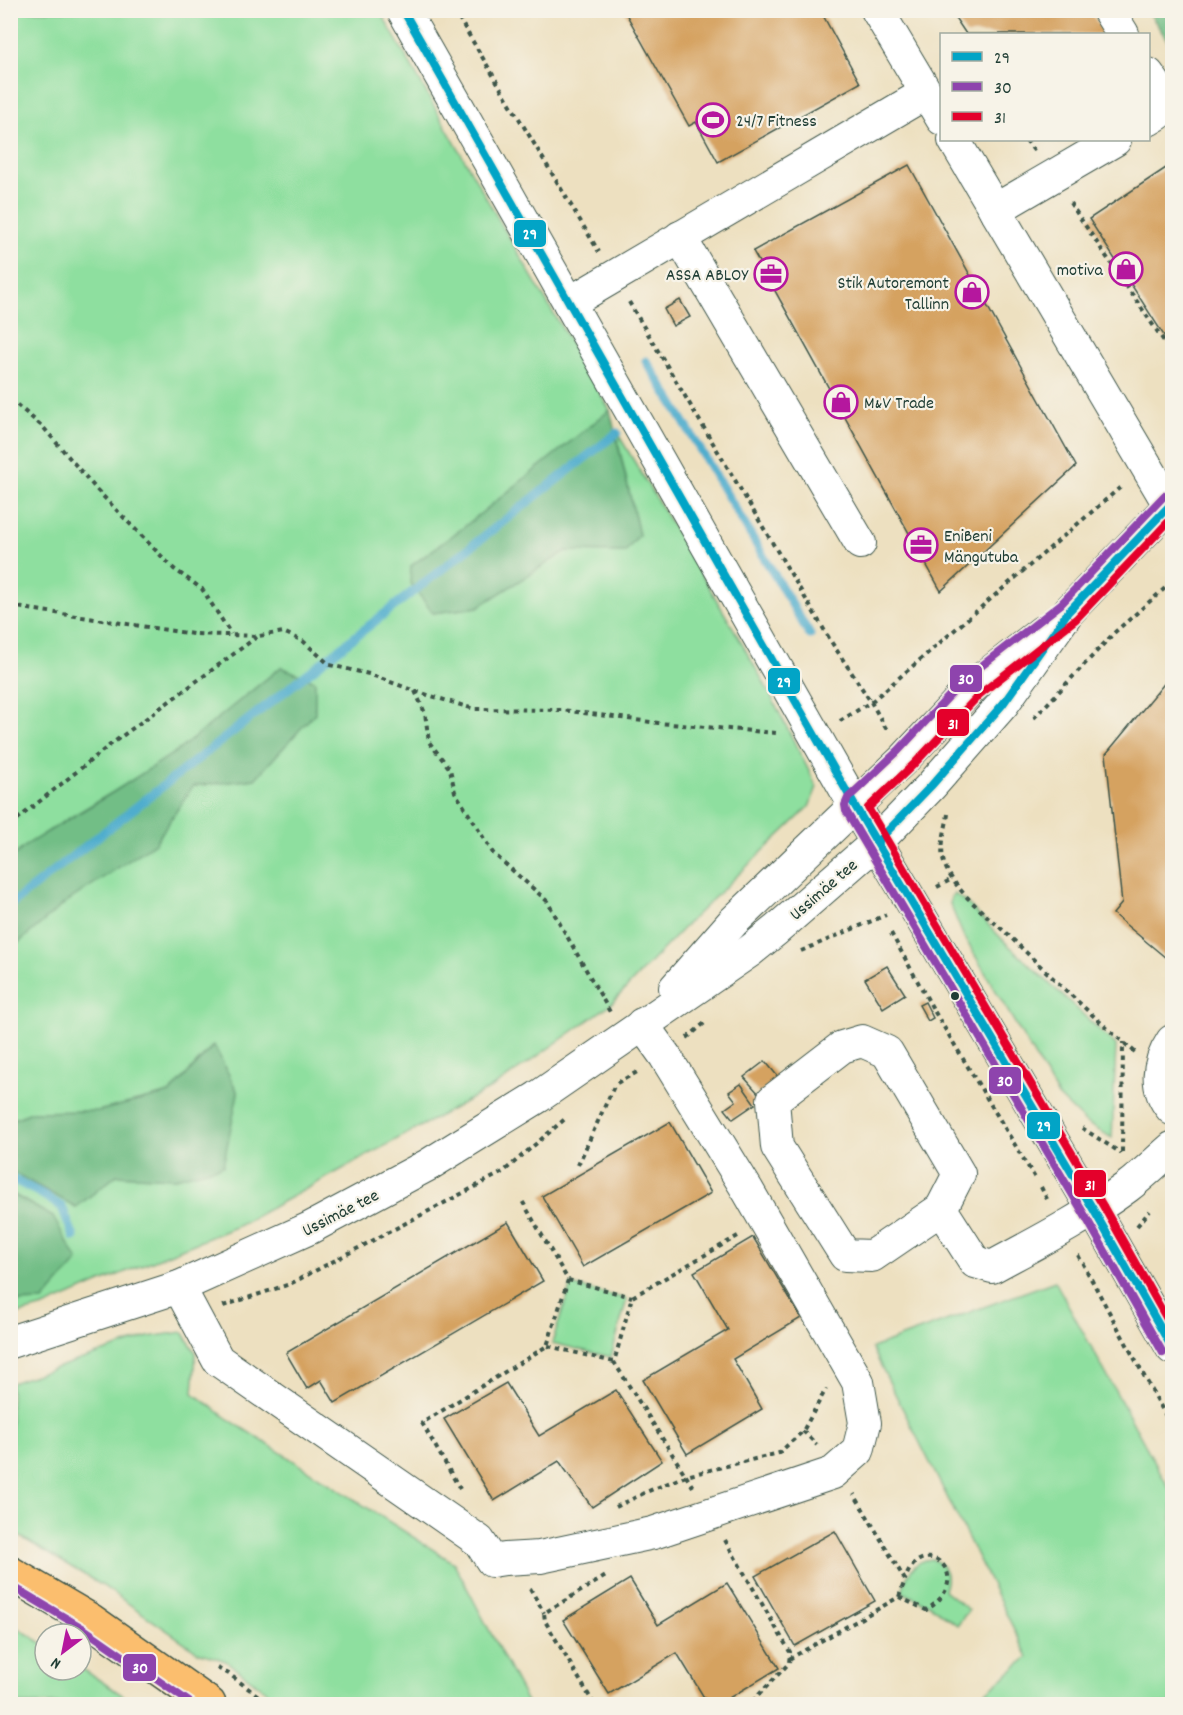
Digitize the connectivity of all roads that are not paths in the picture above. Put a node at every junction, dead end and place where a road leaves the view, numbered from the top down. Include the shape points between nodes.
1 (403, 10) edge
2 (877, 10) edge
3 (1108, 10) edge
4 (1122, 33) edge
5 (1150, 76) edge
6 (934, 106) edge
7 (1150, 119) edge
8 (955, 141) edge
9 (1113, 141) edge
10 (995, 210) junction
11 (680, 237) junction
12 (569, 303) junction
13 (1171, 505) edge
14 (860, 543) dead end
15 (1068, 612) junction
16 (855, 806) junction
17 (877, 842) junction
18 (633, 1031) junction
19 (1173, 1041) edge
20 (1173, 1109) edge
21 (1173, 1148) edge
22 (941, 1209) junction
23 (1093, 1209) junction
24 (179, 1287) junction
25 (10, 1342) edge
26 (1173, 1348) edge
27 (10, 1573) edge
28 (209, 1704) edge

1 - 12 street
2 - 6 street
3 - 4 street
5 - 7 street via 1155,84 1158,114
6 - 11 street
8 - 10 street
9 - 10 street
10 - 13 street
11 - 12 street
11 - 14 street
12 - 16 street
13 - 15 street, Ussimäe tee
15 - 16 street, Ussimäe tee via 973,686
15 - 17 street, Ussimäe tee via 1003,704
16 - 17 street
16 - 18 street, Ussimäe tee via 733,922
17 - 18 street, Ussimäe tee via 750,951
17 - 23 street
18 - 24 street, Ussimäe tee via 538,1097 429,1165 310,1228
18 - 24 street via 665,1056 858,1382 865,1423 858,1451 832,1473 653,1533 540,1557 492,1561 470,1535 218,1360
19 - 20 street via 1159,1072 1160,1086
21 - 23 street
22 - 22 street via 959,1174 887,1052 862,1041 842,1047 773,1100 777,1147 845,1255 872,1256
22 - 23 street via 975,1262 992,1266
23 - 26 street
24 - 25 street, Ussimäe tee
27 - 28 main road via 90,1620

